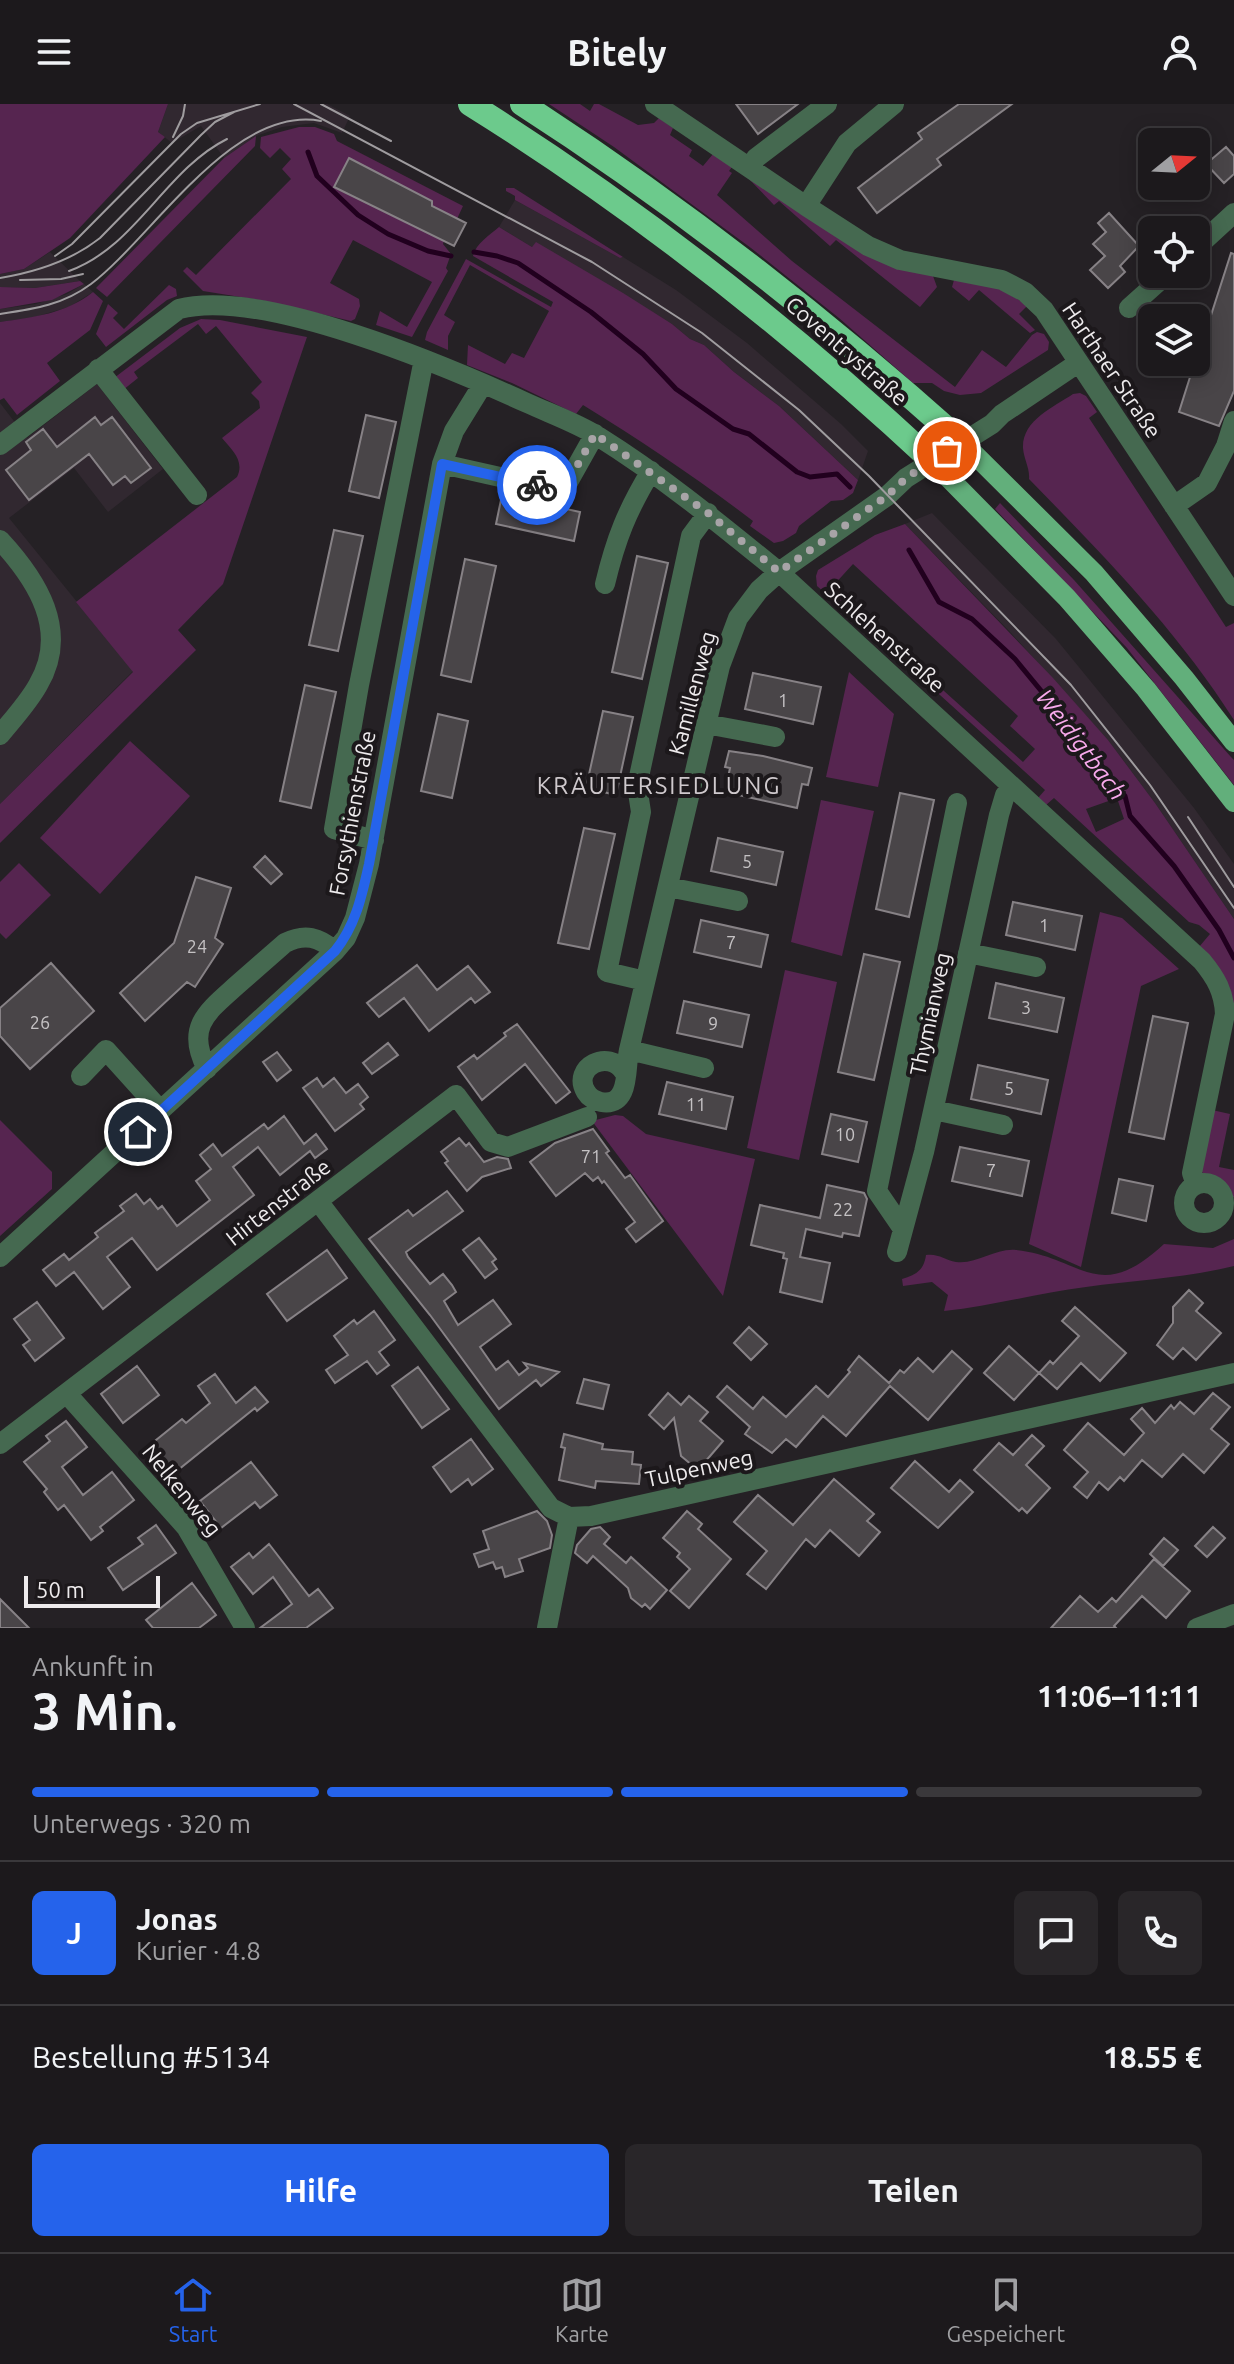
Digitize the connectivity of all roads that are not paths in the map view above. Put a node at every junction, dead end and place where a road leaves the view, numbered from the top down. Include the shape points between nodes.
1 (470, 104) edge
2 (522, 104) edge
3 (655, 104) edge
4 (827, 104) edge
5 (894, 104) edge
6 (750, 168) junction
7 (806, 206) junction
8 (1234, 213) edge
9 (1210, 235) edge
10 (1151, 288) edge
11 (1129, 308) dead end
12 (424, 359) junction
13 (1078, 363) junction
14 (98, 369) junction
15 (483, 384) junction
16 (1234, 421) edge
17 (595, 434) junction
18 (962, 442) junction
19 (0, 445) edge
20 (932, 461) junction
21 (442, 464) junction
22 (651, 471) junction
23 (197, 495) dead end
24 (1174, 506) junction
25 (708, 513) junction
26 (0, 540) edge
27 (779, 572) junction
28 (605, 584) dead end
29 (1234, 596) edge
30 (706, 724) junction
31 (0, 735) edge
32 (775, 737) dead end
33 (1234, 742) edge
34 (1012, 787) junction
35 (1234, 802) edge
36 (957, 803) dead end
37 (374, 840) junction
38 (668, 887) junction
39 (738, 901) dead end
40 (335, 951) junction
41 (968, 953) junction
42 (1036, 967) dead end
43 (645, 981) junction
44 (629, 1050) junction
45 (704, 1068) dead end
46 (207, 1069) junction
47 (624, 1072) dead end
48 (81, 1076) dead end
49 (934, 1110) junction
50 (161, 1111) junction
51 (587, 1117) dead end
52 (1003, 1125) dead end
53 (1196, 1185) dead end
54 (318, 1201) junction
55 (903, 1229) junction
56 (897, 1252) dead end
57 (0, 1257) edge
58 (1234, 1373) edge
59 (67, 1394) junction
60 (0, 1444) edge
61 (569, 1517) junction
62 (1234, 1614) edge
63 (245, 1628) edge
64 (547, 1628) edge
65 (1197, 1628) edge

1 - 20 highway, Coventrystraße via 698,261
2 - 18 highway, Coventrystraße via 714,235 829,325
3 - 6 street, Harthaer Straße
4 - 6 street
5 - 7 street via 847,143
6 - 7 street, Harthaer Straße
7 - 13 street, Harthaer Straße via 900,260 1002,280 1025,292 1044,310
8 - 9 street
10 - 11 street
12 - 14 street, Schlehenstraße via 303,320 199,304 179,309
12 - 15 street, Schlehenstraße
12 - 37 street via 334,829
13 - 18 street, Kamillenweg
13 - 24 street, Harthaer Straße
14 - 19 street, Schlehenstraße
14 - 23 street
15 - 17 street, Schlehenstraße
15 - 21 street, Forsythienstraße via 454,431
16 - 24 street via 1207,483
17 - 21 street via 563,491
17 - 22 street, Schlehenstraße
18 - 20 street, Kamillenweg
18 - 33 main road, Coventrystraße via 1094,573
20 - 27 street, Kamillenweg
20 - 35 main road, Coventrystraße via 1067,598
21 - 37 street, Forsythienstraße
22 - 25 street, Schlehenstraße
22 - 28 street via 624,518
24 - 29 street, Harthaer Straße
25 - 27 street, Schlehenstraße
25 - 43 street via 691,536 637,786 641,812 607,972
26 - 31 street via 36,584 52,633 39,685
27 - 30 street, Kamillenweg via 738,618
27 - 34 street, Schlehenstraße
30 - 32 street
30 - 38 street, Kamillenweg
34 - 41 street, Thymianweg via 999,815
34 - 53 street, Schlehenstraße via 1217,979 1225,1014 1192,1173
36 - 55 street via 877,1191
37 - 40 street, Forsythienstraße via 355,918
38 - 39 street
38 - 43 street, Kamillenweg
40 - 46 street, Forsythienstraße
40 - 46 street via 304,936 285,943 206,1012 197,1035
41 - 42 street
41 - 49 street, Thymianweg
43 - 44 street, Kamillenweg
44 - 45 street
44 - 47 street, Kamillenweg
46 - 50 street, Forsythienstraße
48 - 50 street via 106,1050
49 - 52 street
49 - 55 street, Thymianweg
50 - 57 street, Forsythienstraße
51 - 54 street, Hirtenstraße via 508,1147 491,1142 456,1095
54 - 59 street, Hirtenstraße
54 - 61 street via 551,1508
55 - 56 street, Thymianweg
58 - 61 street, Tulpenweg
59 - 60 street, Hirtenstraße
59 - 63 street, Nelkenweg via 186,1527
61 - 64 street
62 - 65 street

